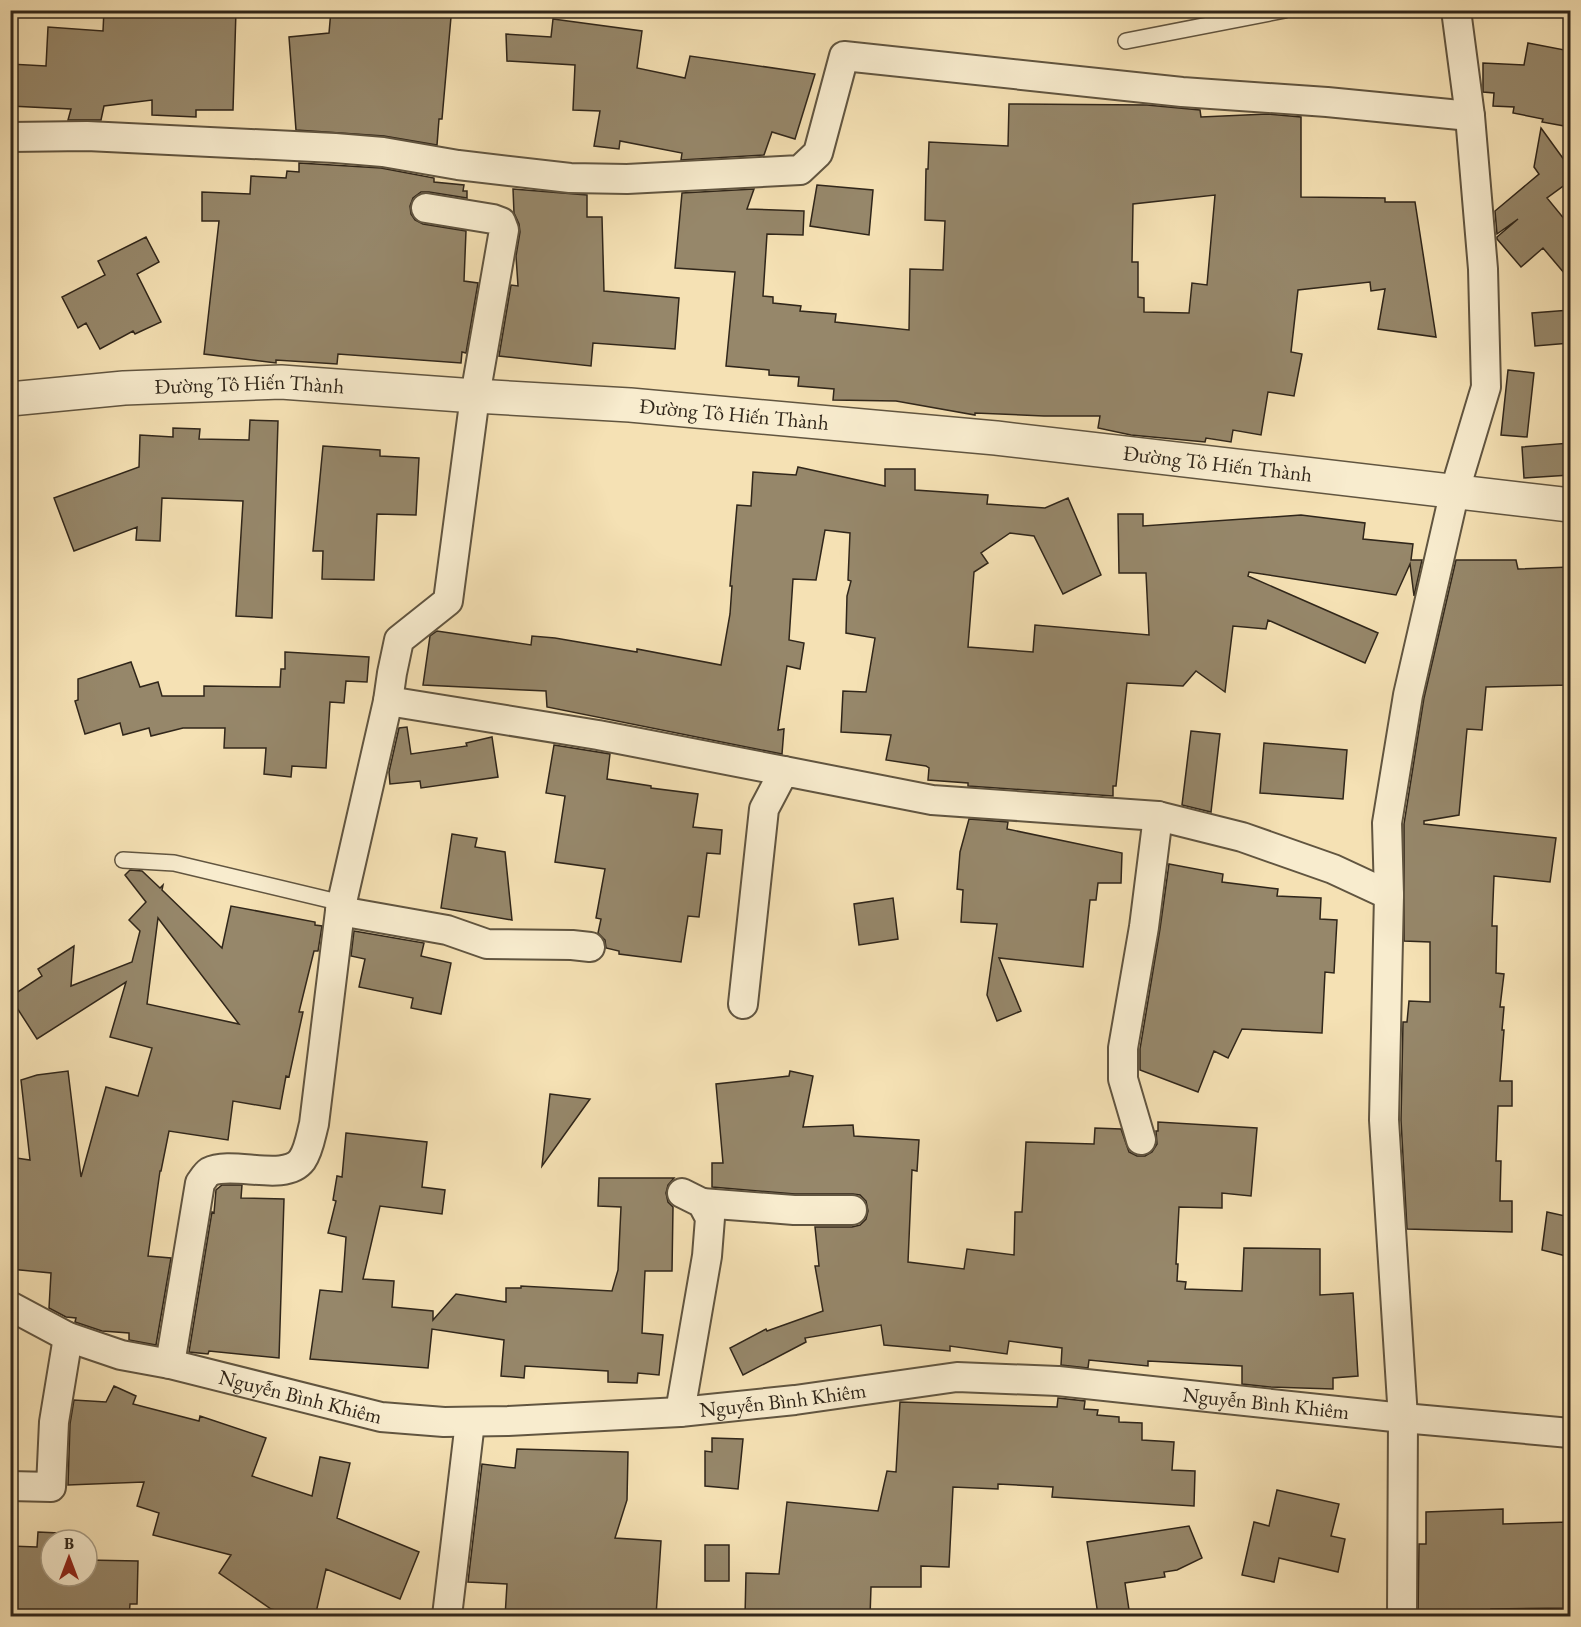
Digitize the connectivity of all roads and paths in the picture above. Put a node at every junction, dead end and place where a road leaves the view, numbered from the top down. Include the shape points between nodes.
1 (1285, 10) edge
2 (1456, 10) edge
3 (1126, 41) dead end
4 (1470, 116) junction
5 (10, 137) edge
6 (426, 208) dead end
7 (475, 396) junction
8 (10, 399) edge
9 (1455, 490) junction
10 (1570, 505) edge
11 (388, 701) junction
12 (784, 771) junction
13 (1158, 816) junction
14 (123, 860) dead end
15 (1389, 895) junction
16 (341, 907) junction
17 (590, 947) dead end
18 (743, 1004) dead end
19 (1141, 1140) dead end
20 (852, 1210) dead end
21 (10, 1306) edge
22 (68, 1337) junction
23 (170, 1364) junction
24 (680, 1412) junction
25 (1403, 1418) junction
26 (470, 1422) junction
27 (1570, 1433) edge
28 (10, 1486) edge
29 (447, 1616) edge
30 (1402, 1617) edge

1 - 3 lane
2 - 4 street
4 - 5 street via 1182,92 844,56 818,153 800,170 570,178 335,148 87,136
4 - 9 street via 1483,269 1486,387
6 - 7 street via 494,219 501,222 504,230
7 - 8 street, Đường Tô Hiến Thành via 281,382 124,388
7 - 9 street, Đường Tô Hiến Thành via 630,405 984,437
7 - 11 street via 448,601 399,640
9 - 10 street, Đường Tô Hiến Thành
9 - 15 street via 1406,707 1387,823
11 - 12 street via 598,735
11 - 16 street
12 - 13 street via 932,800
12 - 18 street via 764,809
13 - 15 street via 1242,837 1334,869
13 - 19 street via 1123,1048 1123,1079
14 - 16 lane via 174,863
15 - 25 street via 1384,1120
16 - 17 street via 447,930 487,944
16 - 23 street via 309,1144 302,1160 293,1168 222,1169 208,1172 200,1183
20 - 24 street via 794,1210 692,1198 710,1218
21 - 22 street, Nguyễn Bình Khiêm
22 - 23 street, Nguyễn Bình Khiêm via 121,1355
22 - 28 street via 54,1422 51,1487
23 - 26 street, Nguyễn Bình Khiêm via 381,1417
24 - 25 street, Nguyễn Bình Khiêm via 795,1401 957,1377 1058,1381
24 - 26 street, Nguyễn Bình Khiêm
25 - 27 street, Nguyễn Bình Khiêm
25 - 30 street
26 - 29 street

